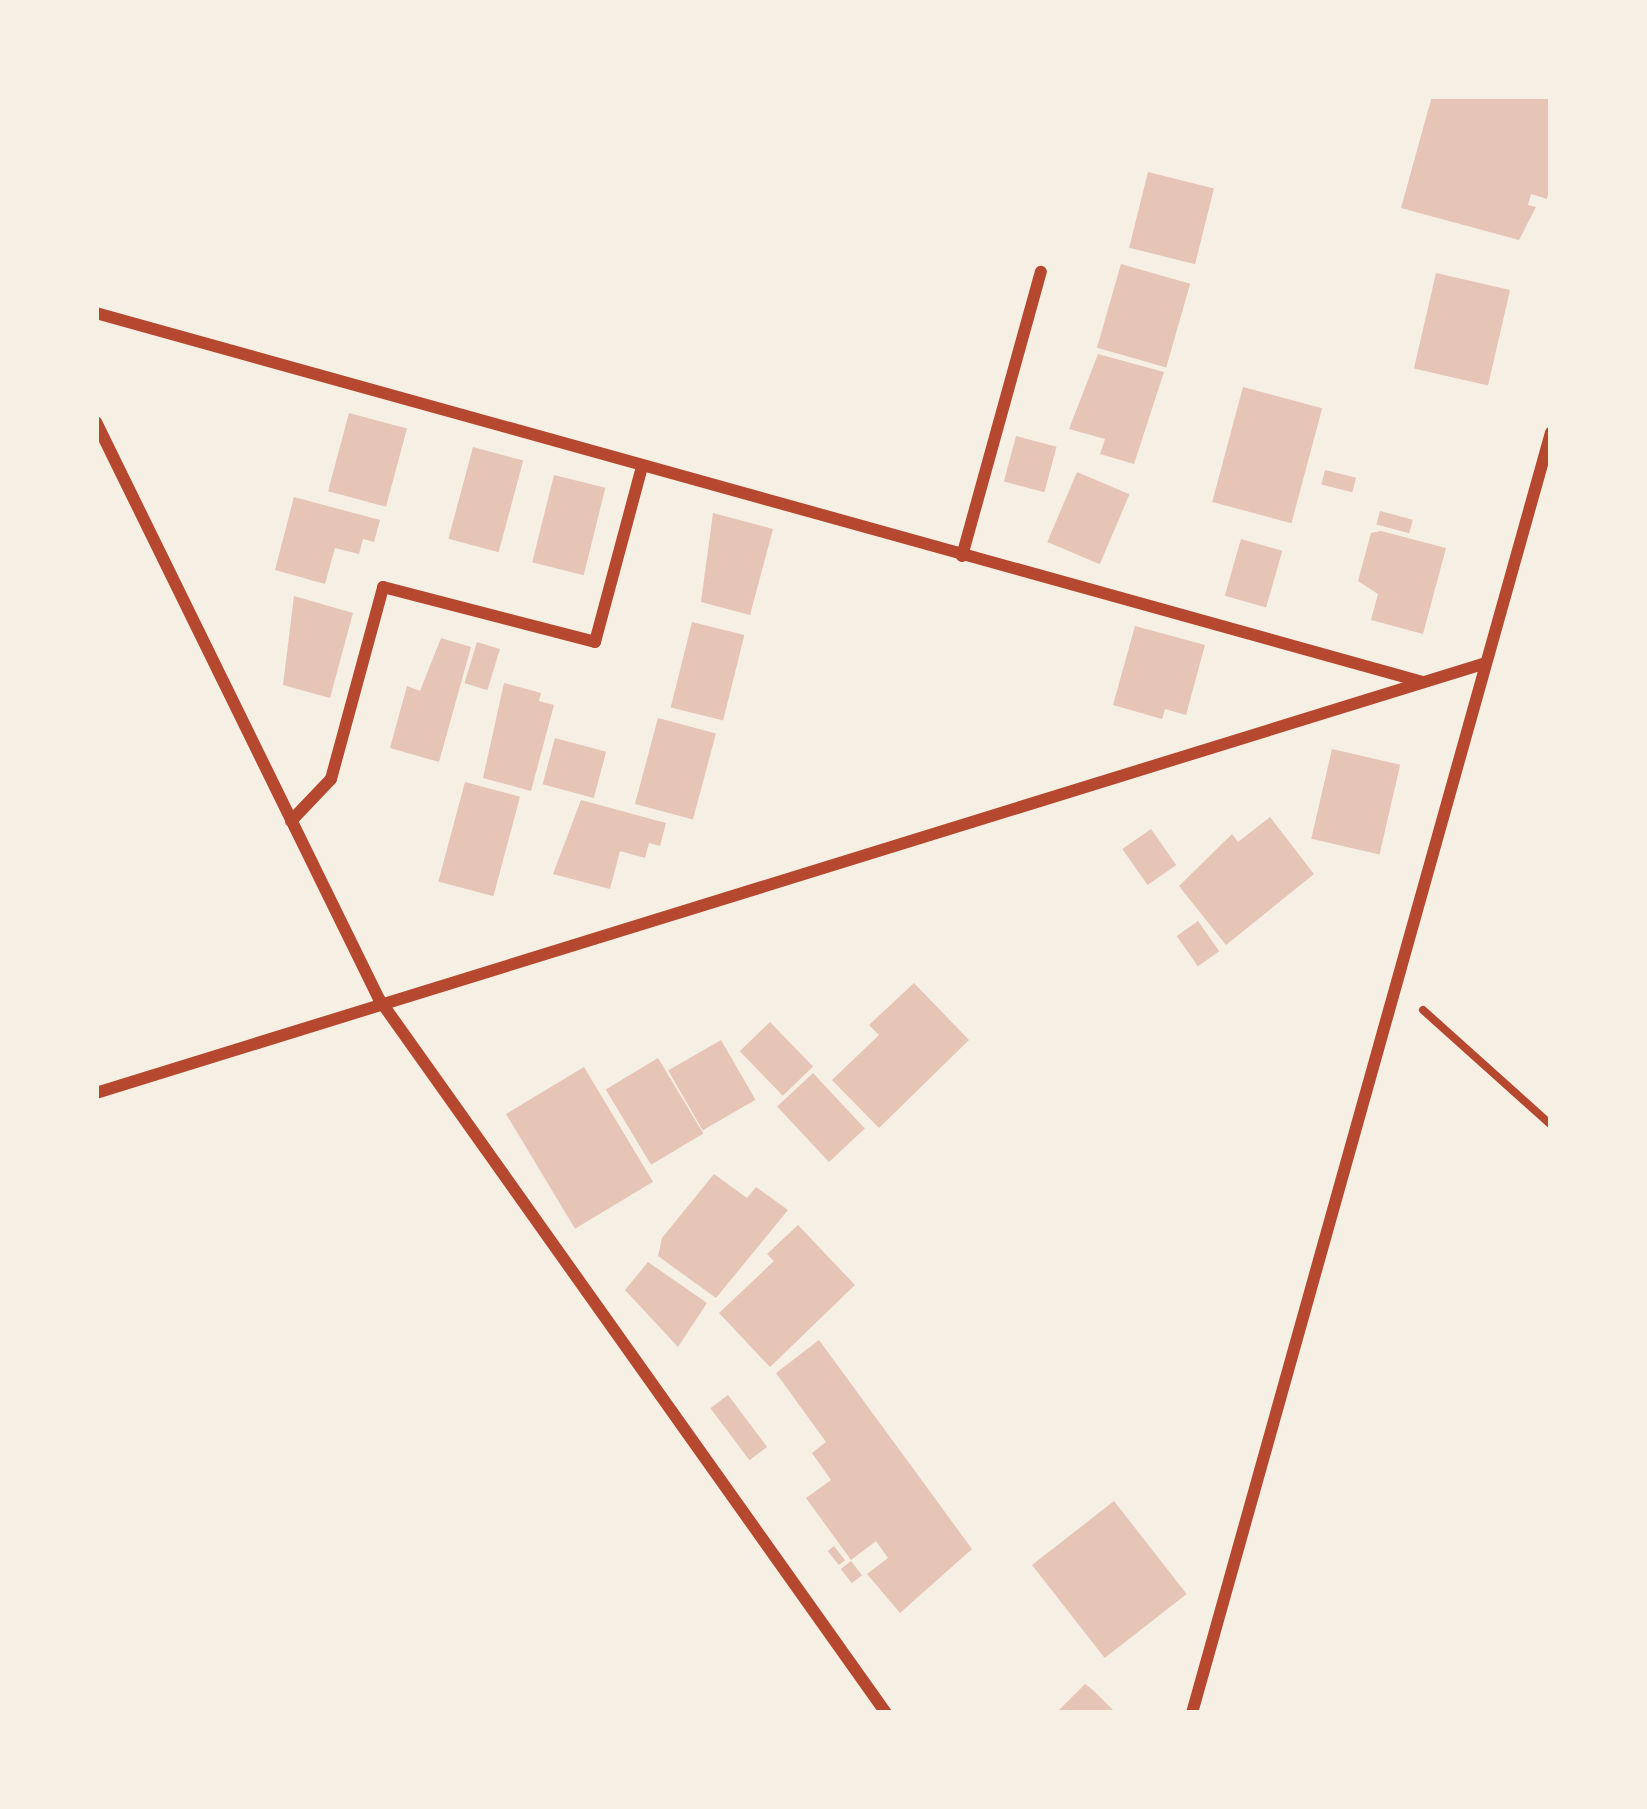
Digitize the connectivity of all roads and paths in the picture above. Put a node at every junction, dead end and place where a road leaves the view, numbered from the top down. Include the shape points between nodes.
1 (1041, 272) dead end
2 (96, 313) edge
3 (96, 422) edge
4 (1551, 432) edge
5 (642, 466) junction
6 (962, 556) junction
7 (1486, 663) junction
8 (1424, 682) junction
9 (291, 821) junction
10 (1394, 994) junction
11 (379, 999) junction
12 (96, 1093) edge
13 (1551, 1125) edge
14 (886, 1713) edge
15 (1192, 1713) edge

1 - 6 street
2 - 5 street
3 - 9 street
4 - 7 street
5 - 6 street
5 - 9 street via 595,643 383,587 331,779
6 - 8 street
7 - 8 street
7 - 10 street
8 - 11 street
9 - 11 street
10 - 13 path via 1439,1018
10 - 15 street
11 - 12 street
11 - 14 street

